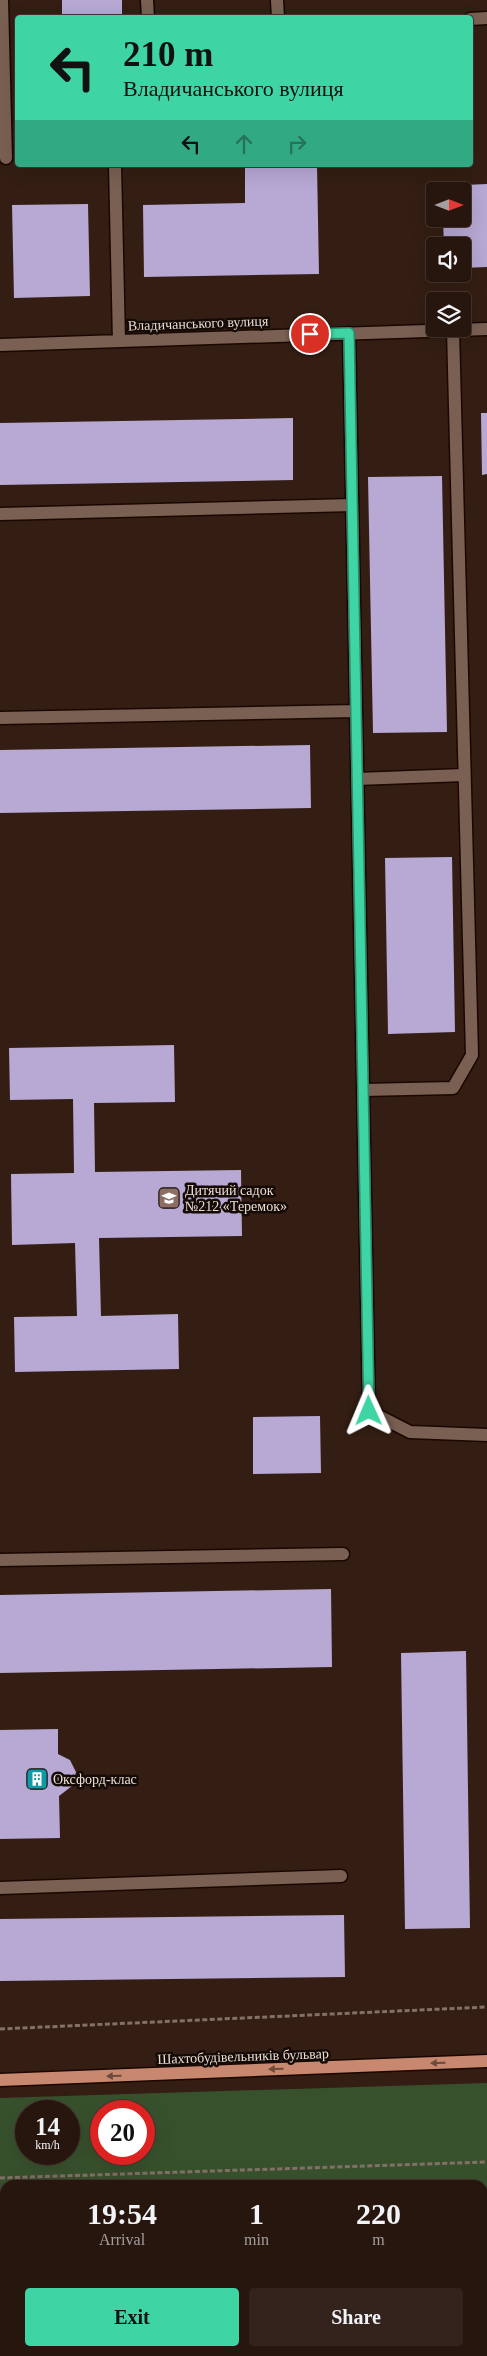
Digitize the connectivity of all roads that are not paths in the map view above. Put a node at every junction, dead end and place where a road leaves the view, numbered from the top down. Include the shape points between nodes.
1 (2, 0) edge
2 (147, 0) edge
3 (277, 0) edge
4 (148, 15) edge
5 (278, 15) edge
6 (487, 18) edge
7 (473, 19) edge
8 (8, 158) edge
9 (115, 167) edge
10 (487, 328) edge
11 (471, 329) edge
12 (426, 331) edge
13 (349, 333) junction
14 (453, 337) edge
15 (119, 341) junction
16 (0, 345) edge
17 (352, 505) junction
18 (0, 514) edge
19 (356, 711) junction
20 (0, 718) edge
21 (464, 775) junction
22 (357, 779) junction
23 (363, 1090) junction
24 (487, 1435) edge
25 (343, 1554) dead end
26 (0, 1560) edge
27 (341, 1876) dead end
28 (0, 1888) edge
29 (487, 2061) edge
30 (0, 2080) edge

1 - 8 street
2 - 4 street
3 - 5 street
6 - 7 street
9 - 15 street
10 - 11 street, Владичанського вулиця
12 - 13 street, Владичанського вулиця
13 - 15 street, Владичанського вулиця
13 - 17 street
14 - 21 street
15 - 16 street, Владичанського вулиця
17 - 18 street
17 - 19 street
19 - 20 street
19 - 22 street
21 - 22 street
21 - 23 street via 472,1055 453,1088
22 - 23 street
23 - 24 street via 369,1411 410,1432
25 - 26 street
27 - 28 street
29 -> 30 main road, Шахтобудівельників бульвар

